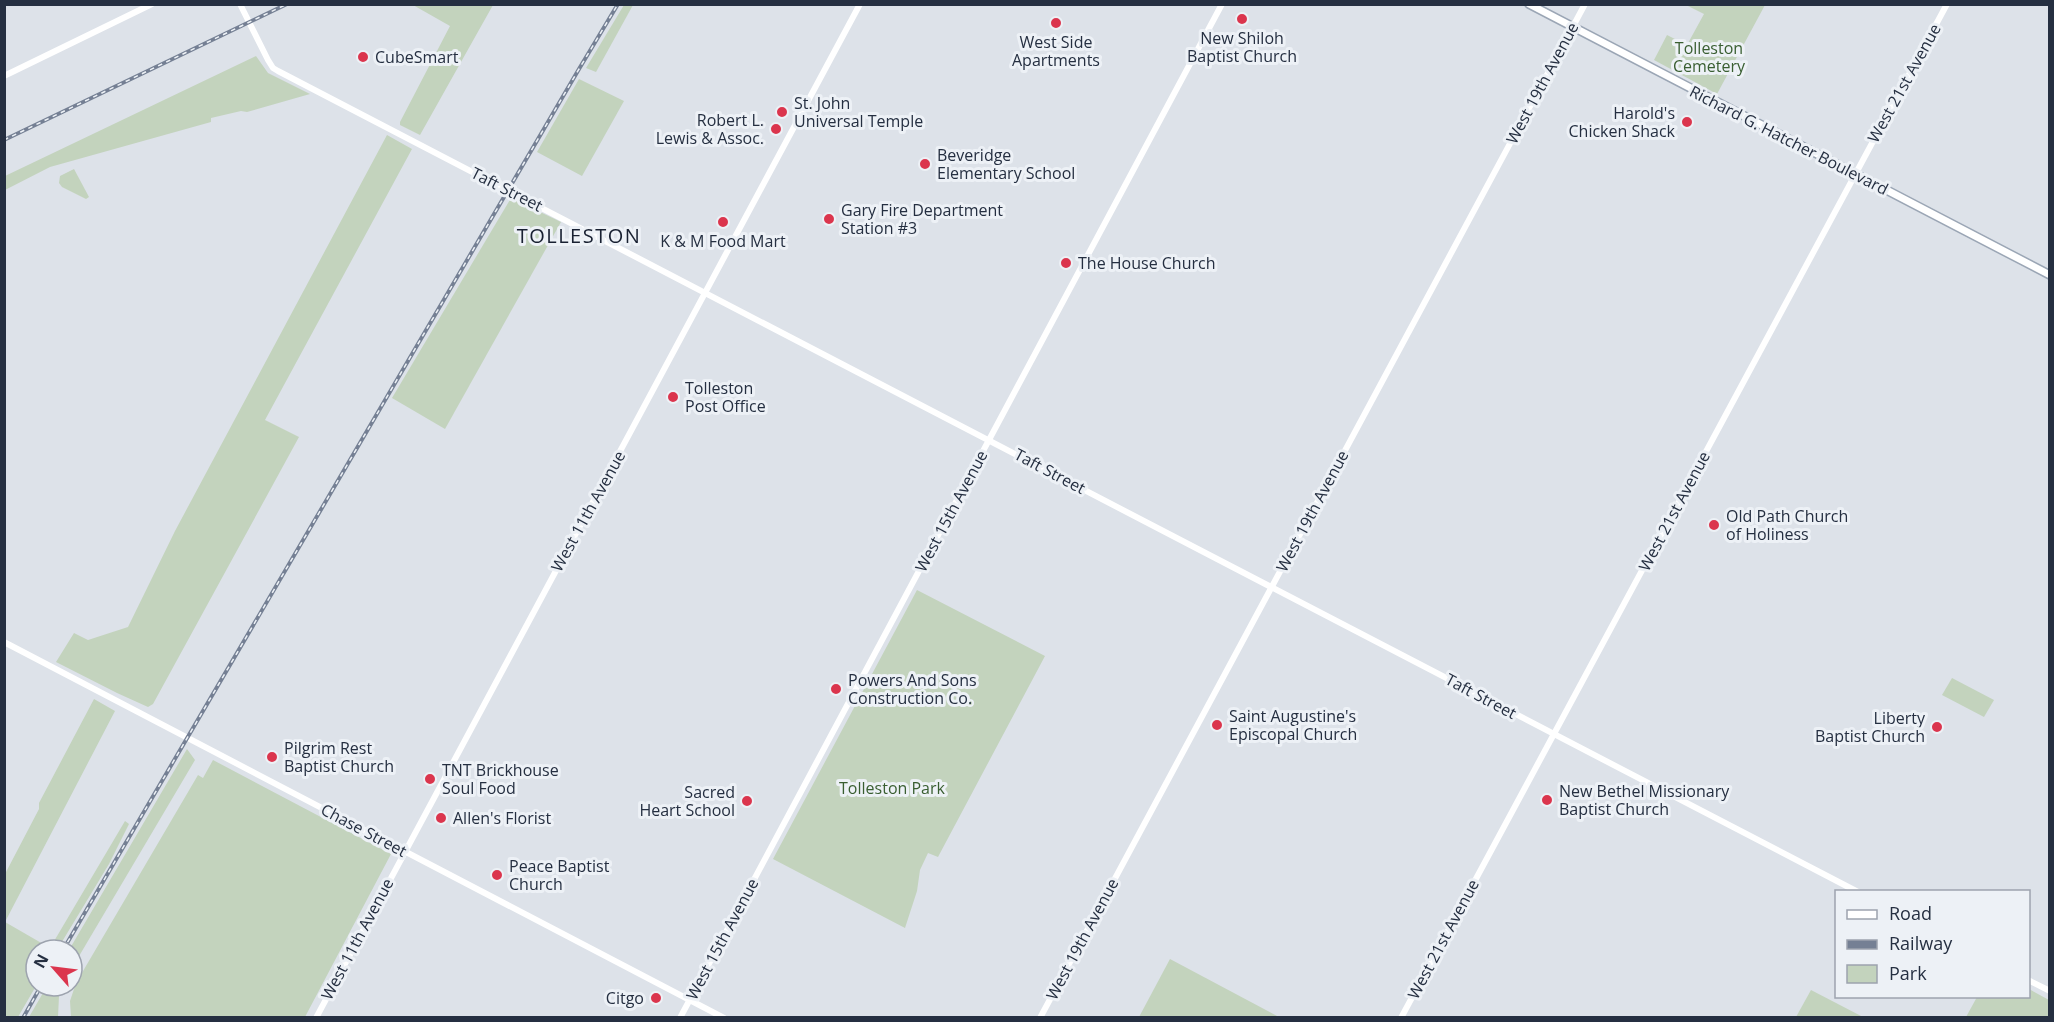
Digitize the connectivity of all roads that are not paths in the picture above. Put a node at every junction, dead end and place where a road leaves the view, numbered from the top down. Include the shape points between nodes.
1 (152, 4) edge
2 (240, 4) edge
3 (860, 4) edge
4 (1222, 4) edge
5 (1529, 4) edge
6 (1585, 4) edge
7 (1947, 4) edge
8 (1572, 27) junction
9 (4, 76) edge
10 (1855, 174) junction
11 (2049, 275) edge
12 (706, 293) junction
13 (989, 440) junction
14 (1271, 587) junction
15 (4, 642) edge
16 (1554, 734) junction
17 (404, 850) junction
18 (1856, 890) edge
19 (2030, 981) edge
20 (2049, 991) edge
21 (689, 1000) junction
22 (315, 1017) edge
23 (680, 1017) edge
24 (724, 1017) edge
25 (1040, 1017) edge
26 (1401, 1017) edge

1 - 9 street
2 - 12 street, Taft Street via 273,68
3 - 12 street, West 11th Avenue
4 - 13 street, West 15th Avenue
5 - 8 main road, Richard G. Hatcher Boulevard
6 - 8 street, West 19th Avenue
7 - 10 street, West 21st Avenue
8 - 10 main road, Richard G. Hatcher Boulevard
8 - 14 street, West 19th Avenue
10 - 11 main road, Richard G. Hatcher Boulevard
10 - 16 street, West 21st Avenue
12 - 13 street, Taft Street
12 - 17 street, West 11th Avenue
13 - 14 street, Taft Street
13 - 21 street, West 15th Avenue
14 - 16 street, Taft Street
14 - 25 street, West 19th Avenue
15 - 17 street, Chase Street
16 - 18 street, Taft Street
16 - 26 street, West 21st Avenue
17 - 21 street, Chase Street
17 - 22 street, West 11th Avenue
19 - 20 street
21 - 23 street, West 15th Avenue
21 - 24 street, Chase Street

